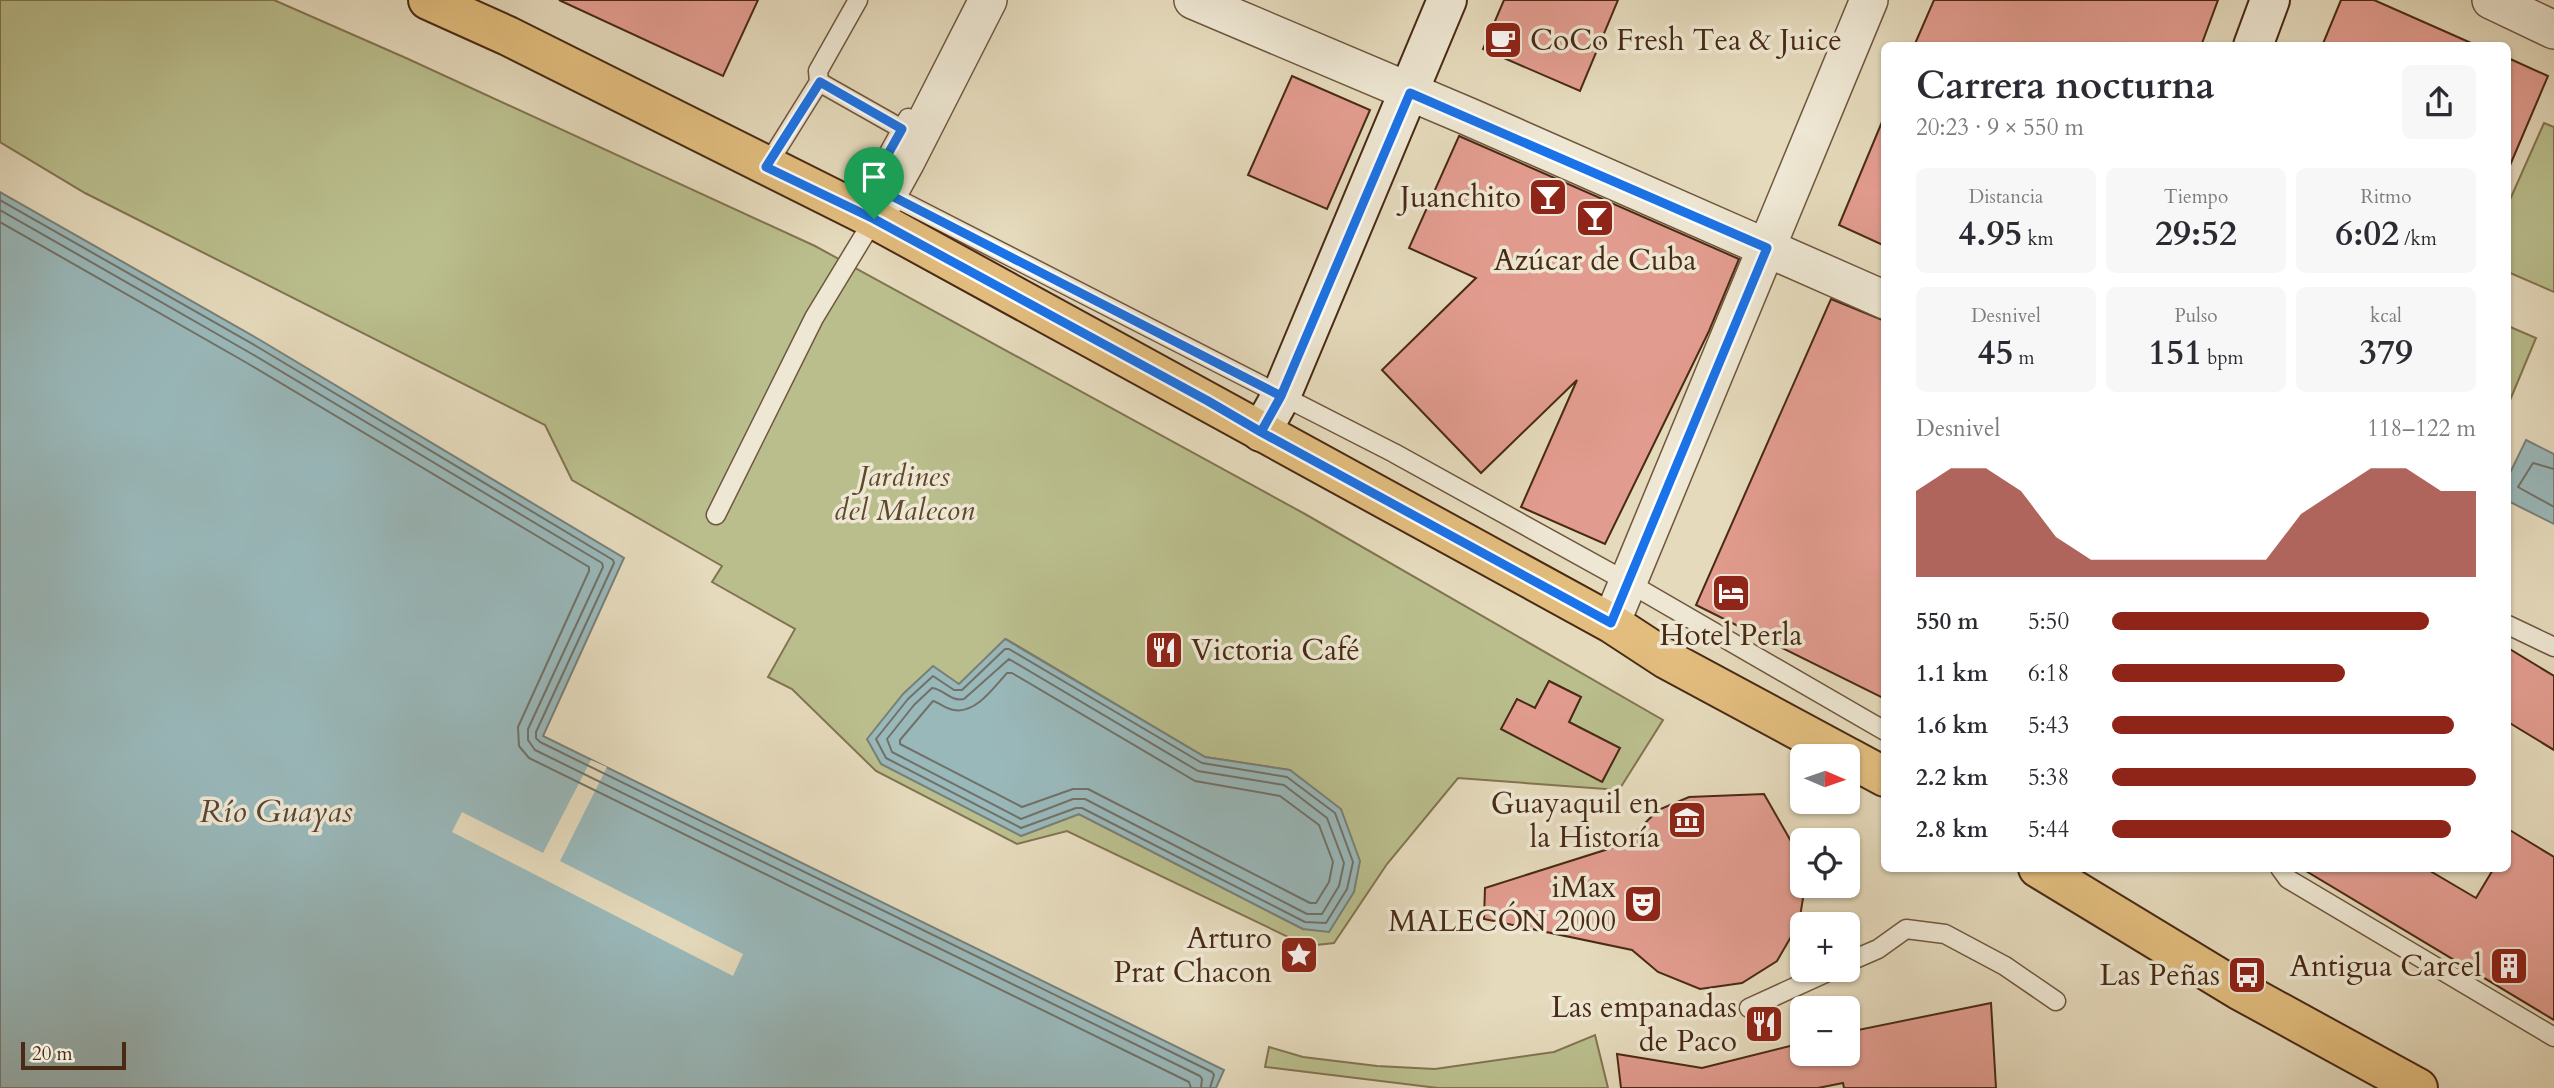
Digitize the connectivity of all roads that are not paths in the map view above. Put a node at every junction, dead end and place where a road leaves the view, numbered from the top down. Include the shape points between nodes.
1 (858, 0) edge
2 (970, 0) edge
3 (988, 0) edge
4 (1193, 0) edge
5 (1447, 0) edge
6 (1869, 0) edge
7 (2270, 0) edge
8 (2490, 0) edge
9 (445, 3) edge
10 (2554, 30) edge
11 (2254, 42) edge
12 (820, 82) junction
13 (1410, 93) junction
14 (902, 129) junction
15 (766, 167) junction
16 (881, 207) junction
17 (1767, 248) junction
18 (1881, 298) edge
19 (1281, 396) junction
20 (1261, 432) junction
21 (716, 514) dead end
22 (1629, 583) junction
23 (1611, 623) junction
24 (2511, 626) edge
25 (2554, 647) edge
26 (1881, 729) edge
27 (1825, 744) edge
28 (1860, 763) edge
29 (1881, 775) edge
30 (2045, 872) edge
31 (2283, 872) edge
32 (1860, 957) edge
33 (1806, 982) edge
34 (2056, 1001) dead end
35 (1749, 1008) dead end
36 (2554, 1037) edge
37 (2418, 1088) edge

1 - 12 lane via 818,71
2 - 14 lane
3 - 16 street
4 - 13 street
5 - 13 main road
6 - 17 street
7 - 11 main road
8 - 10 street
9 - 15 main road
12 - 14 lane
12 - 15 lane
13 - 17 street
13 - 19 main road
14 - 16 lane via 879,181
15 - 16 main road
16 - 19 lane
16 - 20 main road
16 - 21 lane via 814,318
17 - 18 street
17 - 22 street
19 - 20 main road
19 - 22 lane
20 - 23 main road
22 - 23 street
22 - 26 lane
23 - 27 main road via 1666,659
24 - 25 lane
28 - 29 main road
30 - 37 main road via 2239,990
31 - 36 lane
32 - 34 lane via 1906,929 1945,934 2005,966
33 - 35 lane

